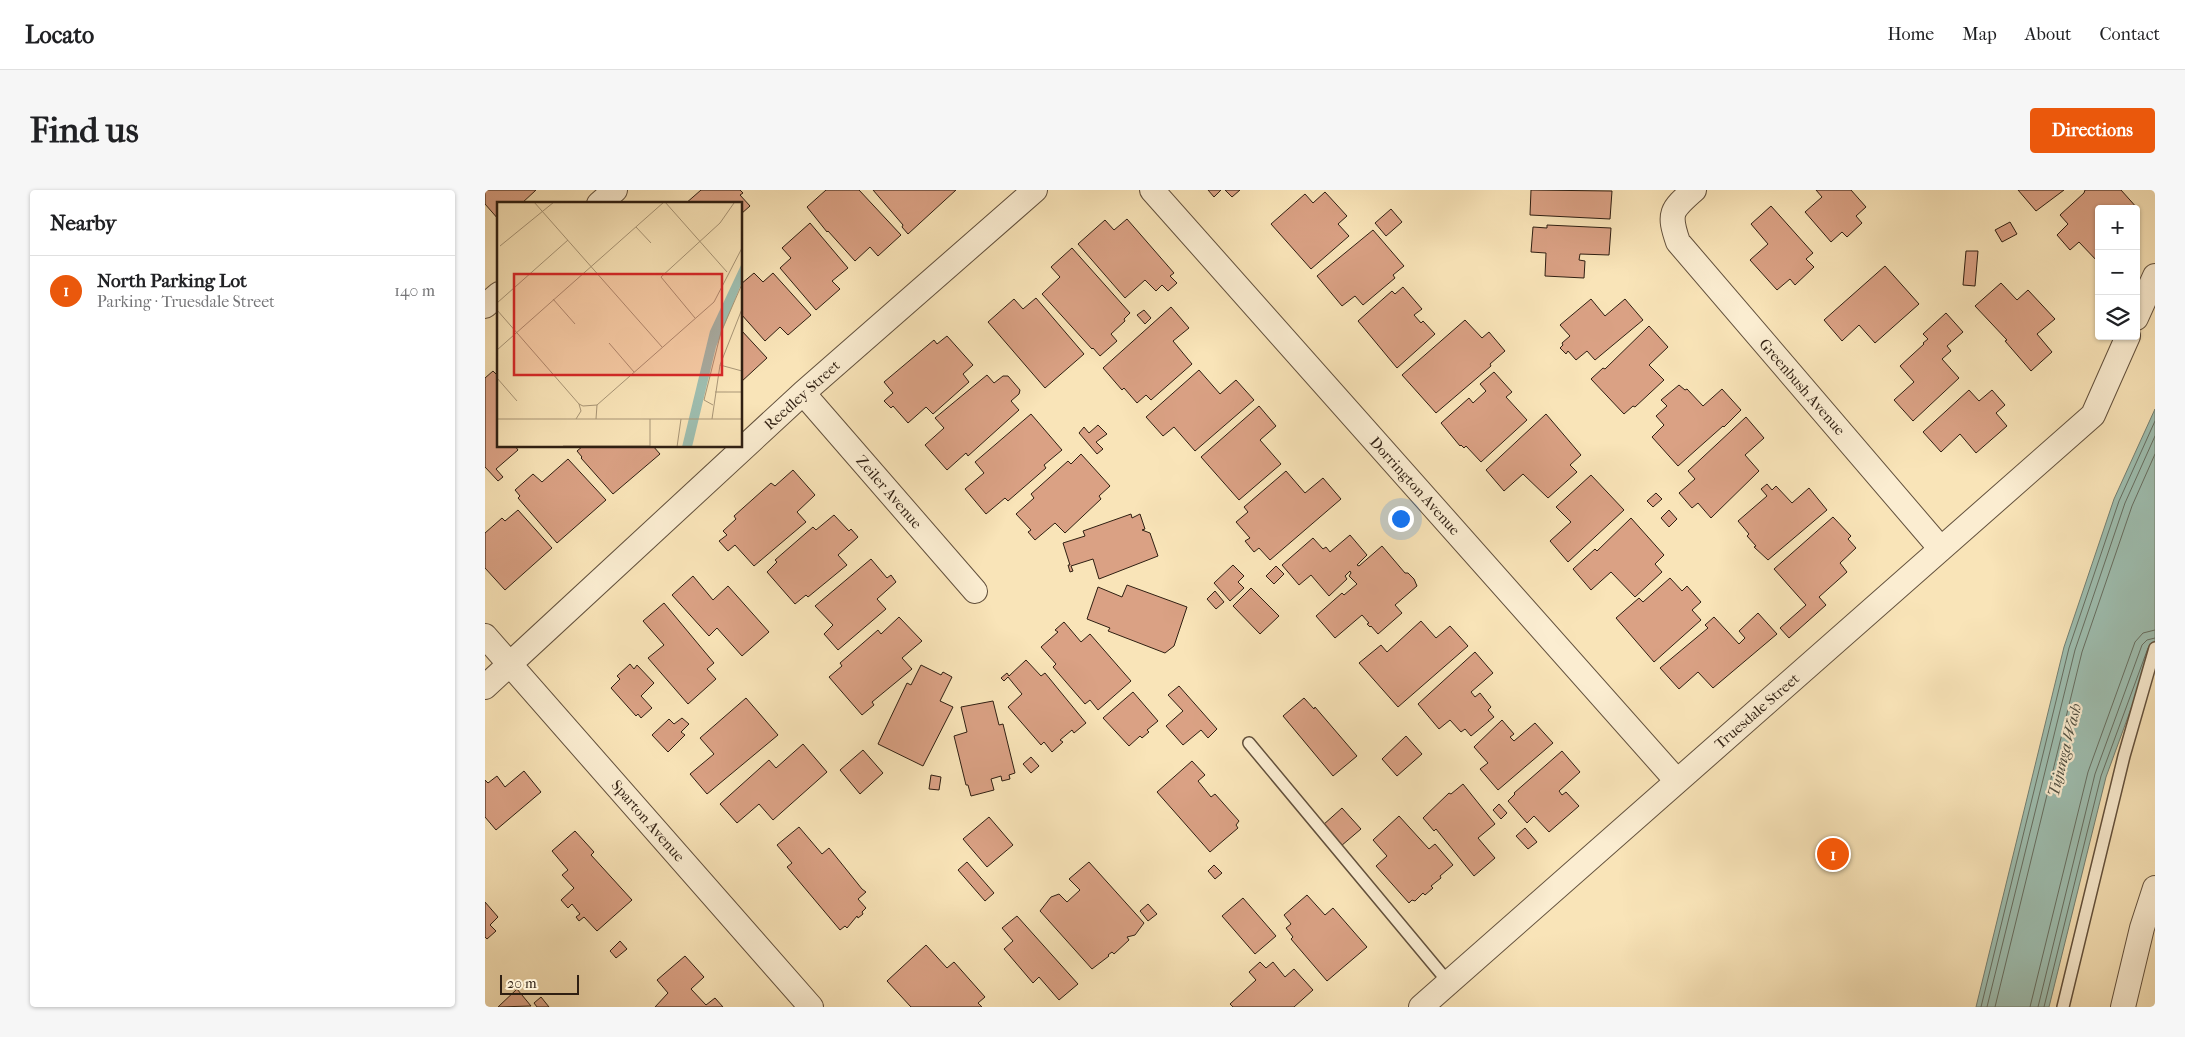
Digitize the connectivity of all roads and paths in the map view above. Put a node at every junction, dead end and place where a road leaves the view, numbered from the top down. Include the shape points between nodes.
1 (615, 190) edge
2 (1035, 190) edge
3 (1152, 190) edge
4 (1693, 190) edge
5 (601, 202) edge
6 (2155, 276) edge
7 (497, 296) edge
8 (485, 306) edge
9 (2140, 309) edge
10 (2126, 340) edge
11 (803, 393) junction
12 (1941, 549) junction
13 (975, 591) dead end
14 (485, 636) edge
15 (2155, 648) edge
16 (511, 666) junction
17 (485, 687) edge
18 (1249, 743) dead end
19 (1677, 781) junction
20 (2155, 888) edge
21 (2149, 929) edge
22 (1449, 983) junction
23 (811, 1007) edge
24 (1421, 1007) edge
25 (2063, 1007) edge
26 (2123, 1007) edge

1 - 5 street
2 - 11 street, Reedley Street
3 - 19 street, Dorrington Avenue
4 - 12 street, Greenbush Avenue via 1677,204 1671,220 1678,242
6 - 9 street
7 - 8 street
10 - 12 street, Truesdale Street via 2093,415
11 - 13 street, Zeiler Avenue
11 - 16 street, Reedley Street
12 - 19 street, Truesdale Street
14 - 16 street, Sparton Avenue
15 - 25 lane via 2122,765
16 - 17 street, Reedley Street
16 - 23 street, Sparton Avenue
18 - 22 lane
19 - 22 street, Truesdale Street
20 - 21 street
21 - 26 street
22 - 24 street, Truesdale Street

